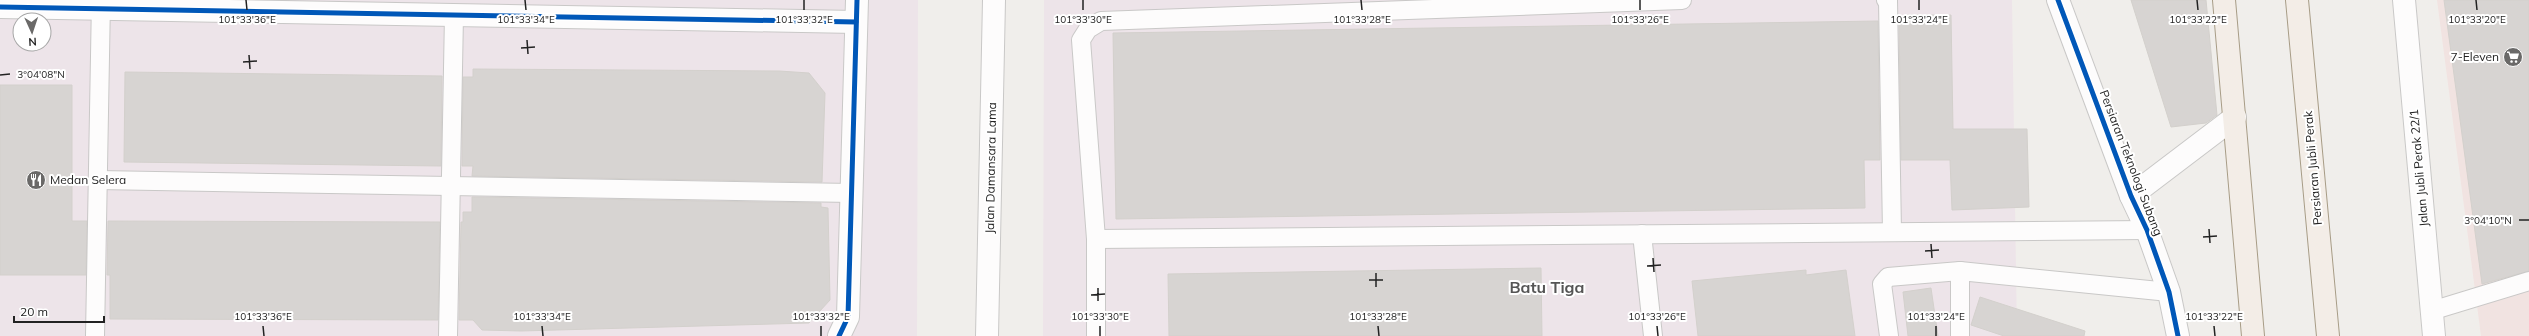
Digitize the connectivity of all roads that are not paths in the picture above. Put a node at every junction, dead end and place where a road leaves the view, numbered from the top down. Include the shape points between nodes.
1 (857, 0) edge
2 (994, 0) edge
3 (1682, 0) edge
4 (1886, 0) edge
5 (2058, 0) edge
6 (2224, 0) edge
7 (2298, 0) edge
8 (2404, 0) edge
9 (101, 4) edge
10 (0, 7) edge
11 (454, 15) junction
12 (856, 22) junction
13 (2235, 117) junction
14 (98, 180) junction
15 (451, 186) junction
16 (852, 193) junction
17 (2132, 196) junction
18 (2147, 230) junction
19 (1892, 232) junction
20 (1642, 234) junction
21 (1096, 239) junction
22 (1960, 271) junction
23 (2529, 281) edge
24 (2169, 292) junction
25 (2431, 311) junction
26 (95, 336) edge
27 (448, 336) edge
28 (839, 336) edge
29 (987, 336) edge
30 (1096, 336) edge
31 (1653, 336) edge
32 (1889, 336) edge
33 (1960, 336) edge
34 (2178, 336) edge
35 (2253, 336) edge
36 (2328, 336) edge
37 (2434, 336) edge

1 - 12 street
2 - 29 street, Jalan Damansara Lama
3 - 21 lane via 1101,21 1088,29 1081,40
4 - 19 lane
5 - 17 street, Persiaran Teknologi Subang
6 - 13 main road
7 - 36 main road, Persiaran Jubli Perak
8 - 25 street, Jalan Jubli Perak 22/1
9 - 10 street
9 - 11 street
9 - 14 lane
11 - 12 street
11 - 15 lane
12 - 16 street
13 - 17 street
13 - 35 main road
14 - 15 lane
14 - 26 lane
15 - 16 lane
15 - 27 lane
16 - 28 street via 848,317
17 - 18 street, Persiaran Teknologi Subang
18 - 19 lane
18 - 24 street, Persiaran Teknologi Subang
19 - 20 lane
20 - 21 lane
20 - 31 lane
21 - 30 lane
22 - 24 lane
22 - 32 lane via 1888,277 1882,284
22 - 33 lane
23 - 25 lane
24 - 34 street, Persiaran Teknologi Subang
25 - 37 street, Jalan Jubli Perak 22/1

